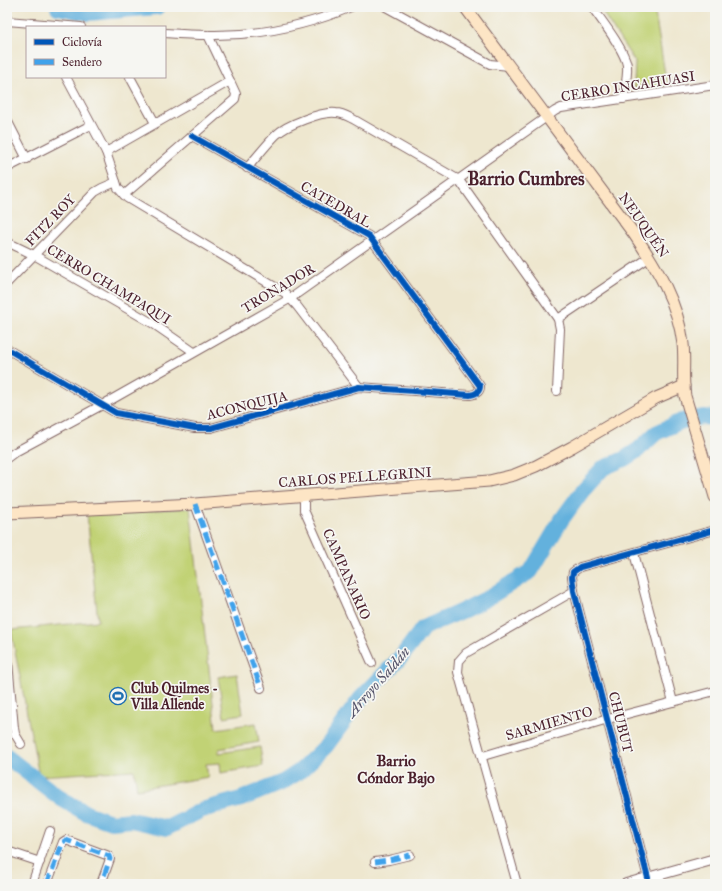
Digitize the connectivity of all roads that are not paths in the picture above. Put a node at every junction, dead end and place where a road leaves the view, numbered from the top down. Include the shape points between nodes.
1 (351, 7) edge
2 (386, 7) edge
3 (465, 7) edge
4 (592, 7) edge
5 (7, 21) edge
6 (41, 25) edge
7 (61, 26) edge
8 (166, 33) edge
9 (208, 35) junction
10 (509, 66) junction
11 (67, 78) edge
12 (131, 78) edge
13 (230, 81) junction
14 (715, 84) edge
15 (623, 98) junction
16 (547, 117) junction
17 (7, 120) edge
18 (155, 124) junction
19 (91, 125) junction
20 (192, 136) junction
21 (106, 152) junction
22 (27, 158) junction
23 (7, 168) edge
24 (247, 168) junction
25 (458, 180) junction
26 (116, 182) junction
27 (124, 195) junction
28 (374, 241) junction
29 (7, 242) edge
30 (34, 255) junction
31 (650, 257) junction
32 (7, 283) edge
33 (291, 298) junction
34 (558, 319) junction
35 (7, 349) edge
36 (194, 352) junction
37 (480, 386) joint
38 (684, 386) junction
39 (359, 387) junction
40 (557, 391) dead end
41 (102, 405) junction
42 (7, 458) edge
43 (304, 496) junction
44 (715, 497) edge
45 (195, 504) junction
46 (7, 513) edge
47 (715, 530) edge
48 (634, 553) junction
49 (574, 591) junction
50 (7, 651) edge
51 (372, 663) dead end
52 (261, 688) dead end
53 (715, 691) edge
54 (673, 702) junction
55 (608, 719) junction
56 (21, 744) dead end
57 (483, 756) junction
58 (50, 831) dead end
59 (7, 851) edge
60 (410, 855) dead end
61 (715, 859) edge
62 (40, 862) junction
63 (375, 862) dead end
64 (648, 878) junction
65 (32, 884) edge
66 (47, 884) edge
67 (101, 884) edge
68 (518, 884) edge
69 (626, 884) edge

1 - 9 street via 315,21 284,28 254,33
2 - 10 street via 490,64
3 - 10 main road, NEUQUÉN
4 - 15 street via 623,52 627,64
5 - 6 street
6 - 7 street
8 - 9 street
9 - 13 street
10 - 16 main road, NEUQUÉN
11 - 19 street
12 - 18 street
13 - 18 street
13 - 20 street via 236,94 235,99
14 - 15 street, CERRO INCAHUASI
15 - 16 street, CERRO INCAHUASI via 561,108
16 - 25 street, TRONADOR
16 - 31 main road, NEUQUÉN
17 - 22 street
18 - 21 street
19 - 21 street
19 - 22 street
20 - 24 street, CATEDRAL
20 - 27 street
21 - 26 street
22 - 23 street
24 - 25 street via 276,134 285,128 334,112 353,119
24 - 28 street, CATEDRAL
25 - 28 street, TRONADOR
25 - 34 street
26 - 27 street
26 - 30 street, FITZ ROY via 95,192
27 - 33 street
28 - 33 street, TRONADOR
28 - 37 street, CATEDRAL
29 - 30 street, CERRO CHAMPAQUI
30 - 32 street, FITZ ROY
30 - 36 street, CERRO CHAMPAQUI via 152,323
31 - 34 street
31 - 38 main road, NEUQUÉN via 670,296 680,328
33 - 36 street, TRONADOR
33 - 39 street
34 - 40 street via 560,329
35 - 41 street, ACONQUIJA
36 - 41 street, TRONADOR
37 - 39 street, ACONQUIJA via 480,390 470,396
38 - 43 main road, CARLOS PELLEGRINI via 656,398 548,460 514,475 488,481
38 - 44 main road, NEUQUÉN
39 - 41 street, ACONQUIJA via 207,428 116,413
41 - 42 street, TRONADOR
43 - 45 main road, CARLOS PELLEGRINI
43 - 51 street, CAMPANARIO via 304,510
45 - 46 main road, CARLOS PELLEGRINI
45 - 52 street
47 - 48 street
48 - 49 street, CHUBUT via 580,567 573,572
48 - 54 street
49 - 55 street, CHUBUT
49 - 57 street via 466,653 459,661 458,672
50 - 56 street via 14,728
53 - 54 street, SARMIENTO
54 - 55 street, SARMIENTO
55 - 57 street, SARMIENTO
55 - 64 street, CHUBUT
57 - 68 street
58 - 62 street
59 - 62 street
60 - 63 street
61 - 64 street
62 - 65 street
64 - 69 street
66 - 67 street via 66,840 109,856

